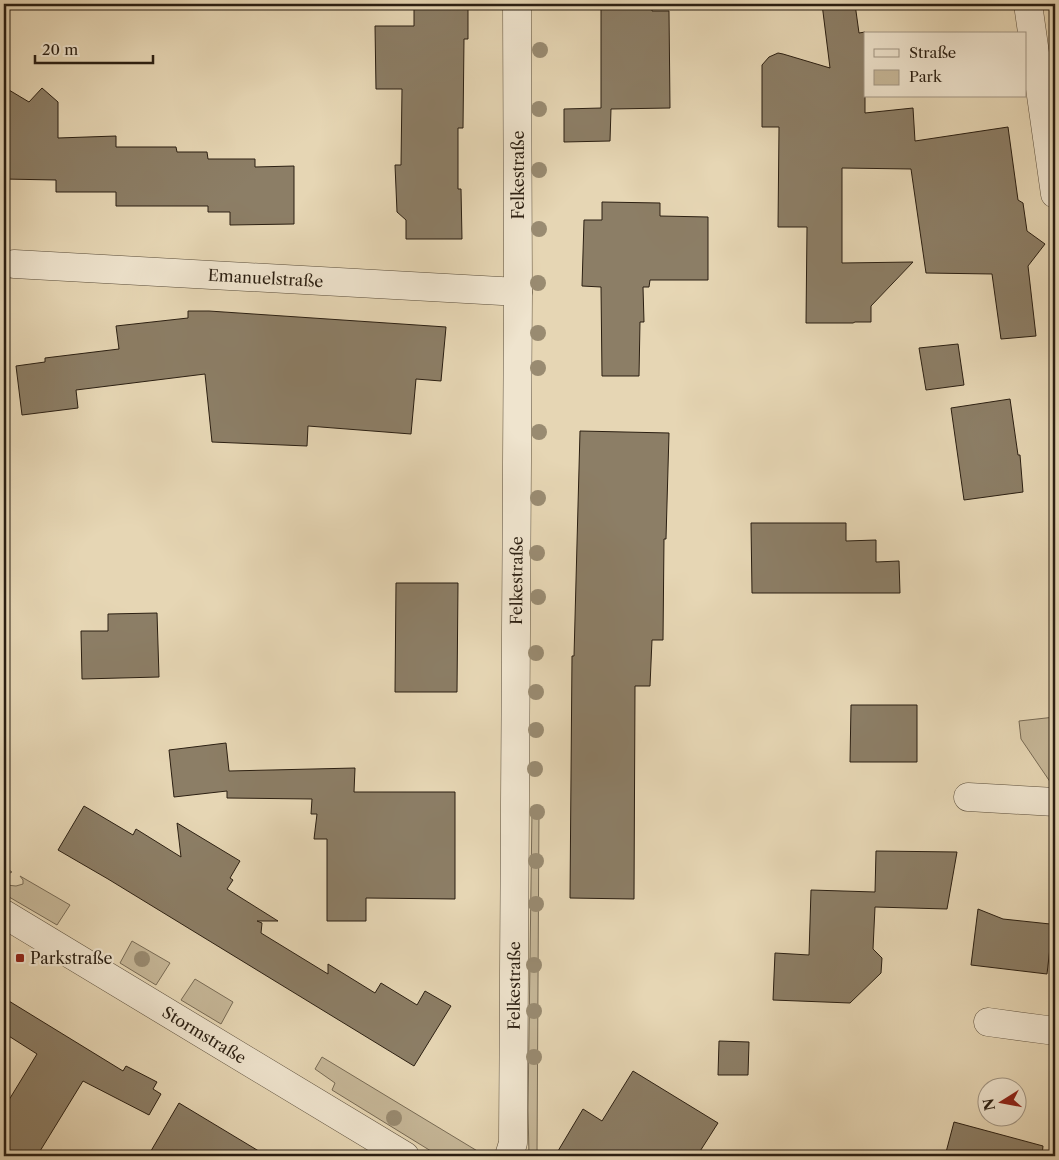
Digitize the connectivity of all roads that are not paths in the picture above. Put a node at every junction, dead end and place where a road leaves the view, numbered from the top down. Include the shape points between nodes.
1 (517, 4) edge
2 (1028, 4) edge
3 (1055, 194) edge
4 (14, 264) dead end
5 (518, 292) junction
6 (968, 797) dead end
7 (1055, 802) edge
8 (4, 914) edge
9 (988, 1022) dead end
10 (1055, 1031) edge
11 (405, 1156) edge
12 (509, 1156) edge

1 - 5 street, Felkestraße
2 - 3 street
4 - 5 street, Emanuelstraße
5 - 12 street, Felkestraße via 513,1143
6 - 7 street
8 - 11 street, Stormstraße
9 - 10 street

